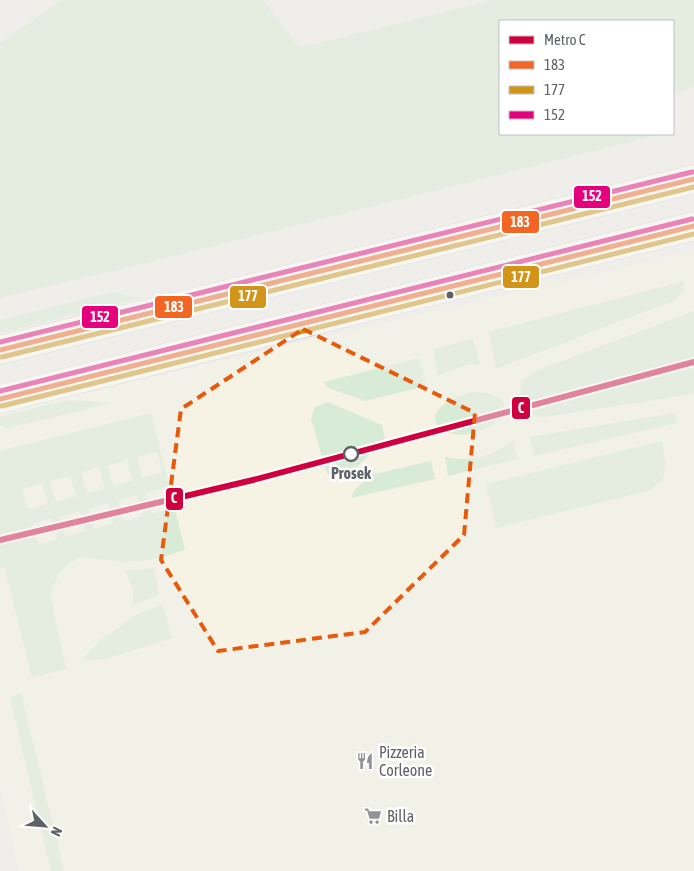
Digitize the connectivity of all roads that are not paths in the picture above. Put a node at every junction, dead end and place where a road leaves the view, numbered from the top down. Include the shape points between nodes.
1 (694, 179) edge
2 (694, 226) edge
3 (0, 350) edge
4 (0, 399) edge

1 - 3 main road
2 - 4 main road

